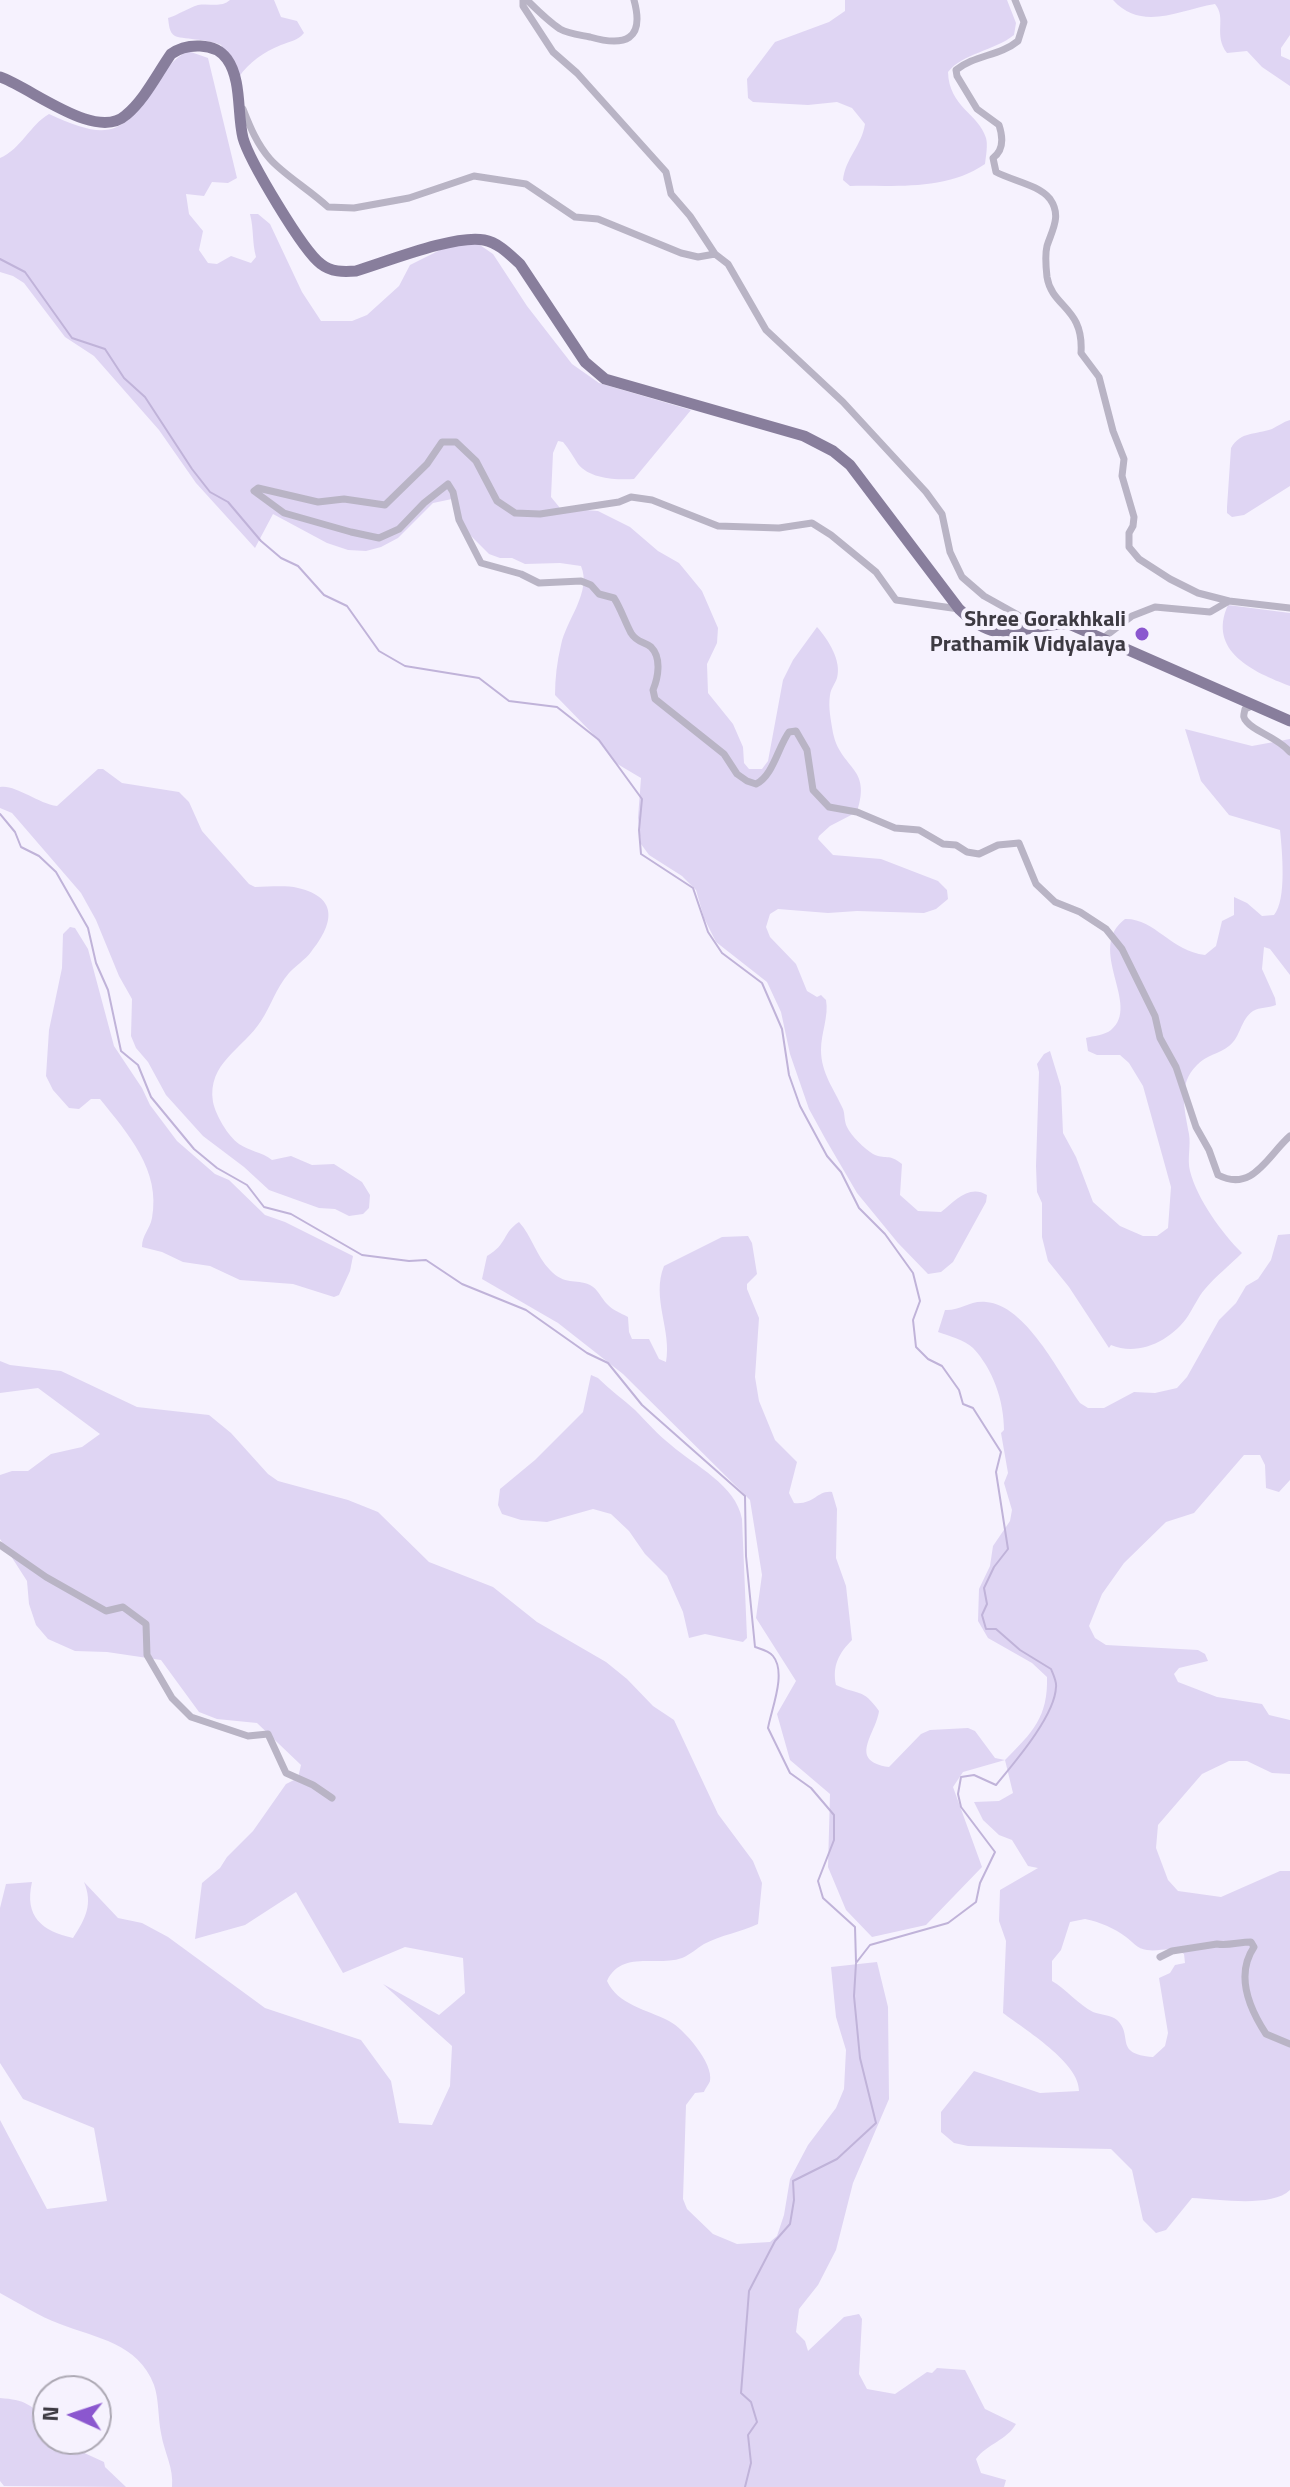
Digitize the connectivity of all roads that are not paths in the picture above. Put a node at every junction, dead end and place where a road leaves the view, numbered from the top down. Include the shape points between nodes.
1 (525, 0) edge
2 (634, 0) edge
3 (1015, 0) edge
4 (0, 77) edge
5 (237, 92) junction
6 (715, 254) junction
7 (1229, 601) junction
8 (1290, 608) edge
9 (959, 609) junction
10 (1036, 625) junction
11 (1108, 640) junction
12 (1254, 705) junction
13 (1290, 721) edge
14 (1290, 752) edge
15 (1290, 1136) edge
16 (0, 1545) edge
17 (332, 1798) dead end
18 (1160, 1957) dead end
19 (1290, 2044) edge

1 - 2 street via 562,30 613,43 637,28
1 - 6 street via 523,6 553,52 666,172 671,194
3 - 7 street via 1024,22 1018,41 965,63 957,76 977,109 999,125 1002,142 993,158 996,172 1036,187 1055,208 1056,226 1046,249 1047,278 1077,319 1081,353 1105,394 1134,517 1129,547 1170,579
4 - 5 main road via 87,121 112,123 135,106 171,54 195,45 229,61
5 - 6 street via 251,132 270,160 328,207 409,198 474,176 526,184 575,217 598,219 681,253
5 - 9 main road via 247,151 308,251 323,266 356,271 456,241 494,243 520,264 585,362 605,379 804,436 833,451 861,479
6 - 10 street via 728,264 766,330 843,402 926,492 942,514 962,577
7 - 8 street
7 - 11 street via 1210,612 1155,607 1132,616 1107,635
9 - 10 main road via 975,624 1002,635
9 - 15 street via 896,600 876,572 812,523 718,526 631,497 540,514 515,513 497,501 476,461 456,442 442,442 385,505 344,499 318,502 254,491 284,513 379,538 399,529 448,484 481,563 539,583 581,581 614,598 638,642 654,650 659,677 655,699 724,754 747,781 764,780 779,745 796,731 807,750 813,790 829,807 895,828 919,830 967,852 979,854 1019,843 1036,884 1055,902 1106,929 1122,949 1155,1016 1218,1175 1240,1181 1256,1173
10 - 11 main road via 1069,624
11 - 12 main road
12 - 13 main road
12 - 14 street via 1245,709 1247,723
16 - 17 street via 106,1611 123,1607 146,1624 147,1655 172,1698 191,1717 248,1736 268,1734 286,1773
18 - 19 street via 1251,1942 1254,1947 1243,1967 1249,2002 1266,2034

